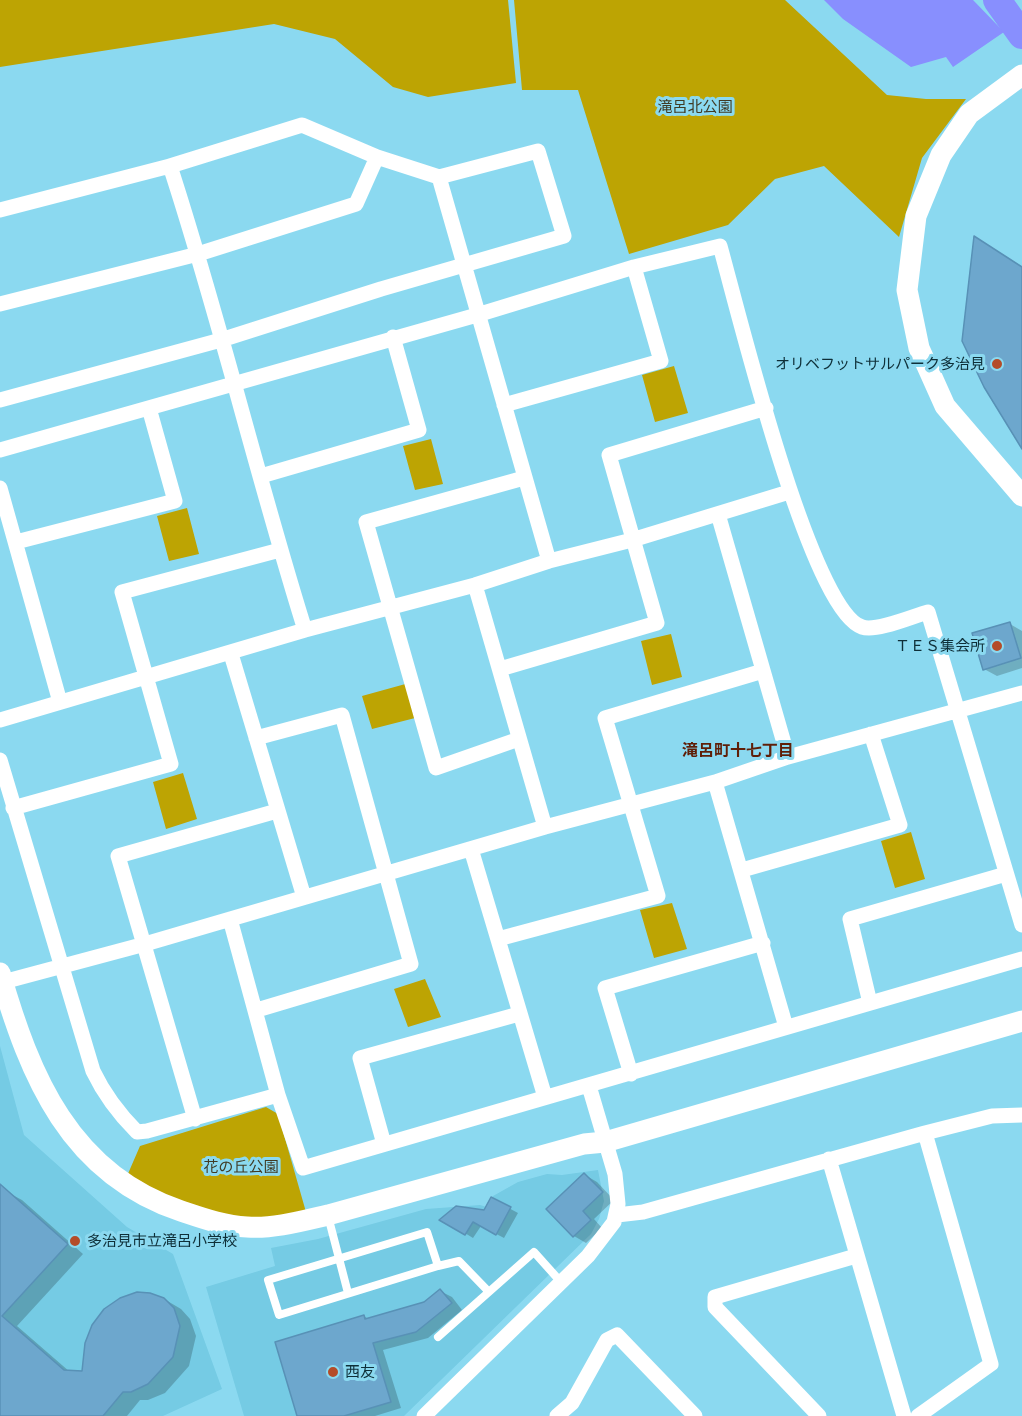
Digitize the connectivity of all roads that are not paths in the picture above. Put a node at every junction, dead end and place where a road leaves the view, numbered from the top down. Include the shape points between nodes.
1 (1022, 75) edge
2 (377, 157) junction
3 (170, 166) junction
4 (439, 177) junction
5 (0, 210) edge
6 (198, 254) junction
7 (462, 267) junction
8 (634, 267) junction
9 (0, 304) edge
10 (477, 315) junction
11 (393, 337) junction
12 (221, 340) junction
13 (232, 383) junction
14 (0, 400) edge
15 (504, 405) junction
16 (149, 408) junction
17 (766, 408) junction
18 (0, 450) edge
19 (261, 476) junction
20 (525, 478) junction
21 (0, 488) edge
22 (789, 492) junction
23 (1022, 496) edge
24 (718, 514) junction
25 (632, 540) junction
26 (16, 542) junction
27 (280, 550) junction
28 (549, 561) junction
29 (475, 585) junction
30 (390, 608) junction
31 (305, 630) junction
32 (231, 654) junction
33 (500, 669) junction
34 (763, 671) junction
35 (146, 679) junction
36 (1022, 693) edge
37 (60, 702) junction
38 (960, 711) junction
39 (0, 720) edge
40 (871, 734) junction
41 (256, 738) junction
42 (519, 739) junction
43 (788, 757) junction
44 (0, 760) edge
45 (714, 782) junction
46 (630, 805) junction
47 (13, 808) junction
48 (277, 811) junction
49 (545, 827) junction
50 (471, 849) junction
51 (742, 870) junction
52 (388, 874) junction
53 (1006, 874) junction
54 (304, 897) junction
55 (1021, 918) edge
56 (230, 919) junction
57 (498, 939) junction
58 (763, 943) junction
59 (145, 944) junction
60 (1022, 959) edge
61 (60, 968) junction
62 (1, 978) edge
63 (870, 1003) junction
64 (257, 1010) junction
65 (519, 1014) junction
66 (1022, 1021) edge
67 (786, 1027) junction
68 (631, 1074) junction
69 (589, 1086) junction
70 (278, 1095) junction
71 (545, 1098) junction
72 (1022, 1115) edge
73 (195, 1119) junction
74 (925, 1132) junction
75 (605, 1142) junction
76 (384, 1144) junction
77 (829, 1159) junction
78 (328, 1215) junction
79 (617, 1215) junction
80 (856, 1256) junction
81 (339, 1259) junction
82 (438, 1266) junction
83 (560, 1281) junction
84 (489, 1292) junction
85 (348, 1293) junction
86 (438, 1336) dead end
87 (690, 1414) edge
88 (424, 1416) edge
89 (557, 1416) edge
90 (819, 1416) edge
91 (904, 1416) edge
92 (918, 1416) edge

1 - 23 street via 969,114 941,155 916,216 907,290 919,348 945,406
2 - 3 street via 302,125
2 - 4 street
2 - 6 street via 356,204
3 - 5 street
3 - 6 street
4 - 7 street
4 - 7 street via 538,151 564,236
6 - 9 street
6 - 12 street
7 - 10 street
7 - 12 street
8 - 10 street
8 - 15 street via 661,361
8 - 17 street via 720,246
10 - 11 street
10 - 15 street
11 - 13 street
11 - 19 street via 419,430
12 - 13 street
12 - 14 street
13 - 16 street
13 - 19 street
15 - 20 street
16 - 18 street
16 - 26 street via 175,501
17 - 22 street
17 - 25 street via 609,455
19 - 27 street
20 - 28 street
20 - 30 street via 366,522
21 - 26 street
22 - 24 street
22 - 38 street via 815,560 851,619 861,627 873,628 928,612
24 - 25 street
24 - 34 street
25 - 28 street
25 - 33 street via 657,623
26 - 37 street
27 - 31 street
27 - 35 street via 122,592
28 - 29 street
29 - 30 street
29 - 33 street
30 - 31 street
30 - 42 street via 436,768
31 - 32 street
32 - 35 street
32 - 41 street
33 - 42 street
34 - 43 street
34 - 46 street via 605,718
35 - 37 street
35 - 47 street via 171,764
36 - 38 street
37 - 39 street
38 - 40 street
38 - 53 street
40 - 43 street
40 - 51 street via 900,825
41 - 48 street
41 - 52 street via 342,715
42 - 49 street
43 - 45 street
44 - 47 street
45 - 46 street
45 - 51 street
46 - 49 street
46 - 57 street via 658,896
47 - 61 street
48 - 54 street
48 - 59 street via 118,856
49 - 50 street
50 - 52 street
50 - 57 street
51 - 58 street
52 - 54 street
52 - 64 street via 411,964
53 - 55 street
53 - 63 street via 850,920
54 - 56 street
56 - 59 street
56 - 64 street
57 - 65 street
58 - 67 street
58 - 68 street via 605,988
59 - 61 street
59 - 73 street
60 - 63 street
61 - 62 street
61 - 73 street via 93,1071 122,1117 136,1132
62 - 78 street via 33,1071 62,1123 90,1157 128,1186 165,1206 212,1222 248,1227
63 - 67 street
64 - 70 street
65 - 71 street
65 - 76 street via 360,1058
66 - 75 street
67 - 68 street
68 - 69 street
69 - 71 street
69 - 75 street
70 - 73 street
70 - 76 street via 303,1168
71 - 76 street
72 - 74 street via 992,1116
74 - 77 street
74 - 92 street via 991,1364
75 - 78 street via 584,1144
75 - 79 street via 615,1174
77 - 79 street via 643,1212
77 - 80 street
78 - 81 lane
79 - 83 street via 611,1229 588,1256
80 - 90 street via 715,1297 716,1307
80 - 91 street
81 - 82 lane via 427,1232
81 - 85 lane
81 - 85 lane via 268,1280 279,1315
82 - 84 lane via 459,1261
82 - 85 lane
83 - 84 lane via 534,1252
83 - 88 street
84 - 86 lane
87 - 89 street via 617,1335 608,1340 572,1403

